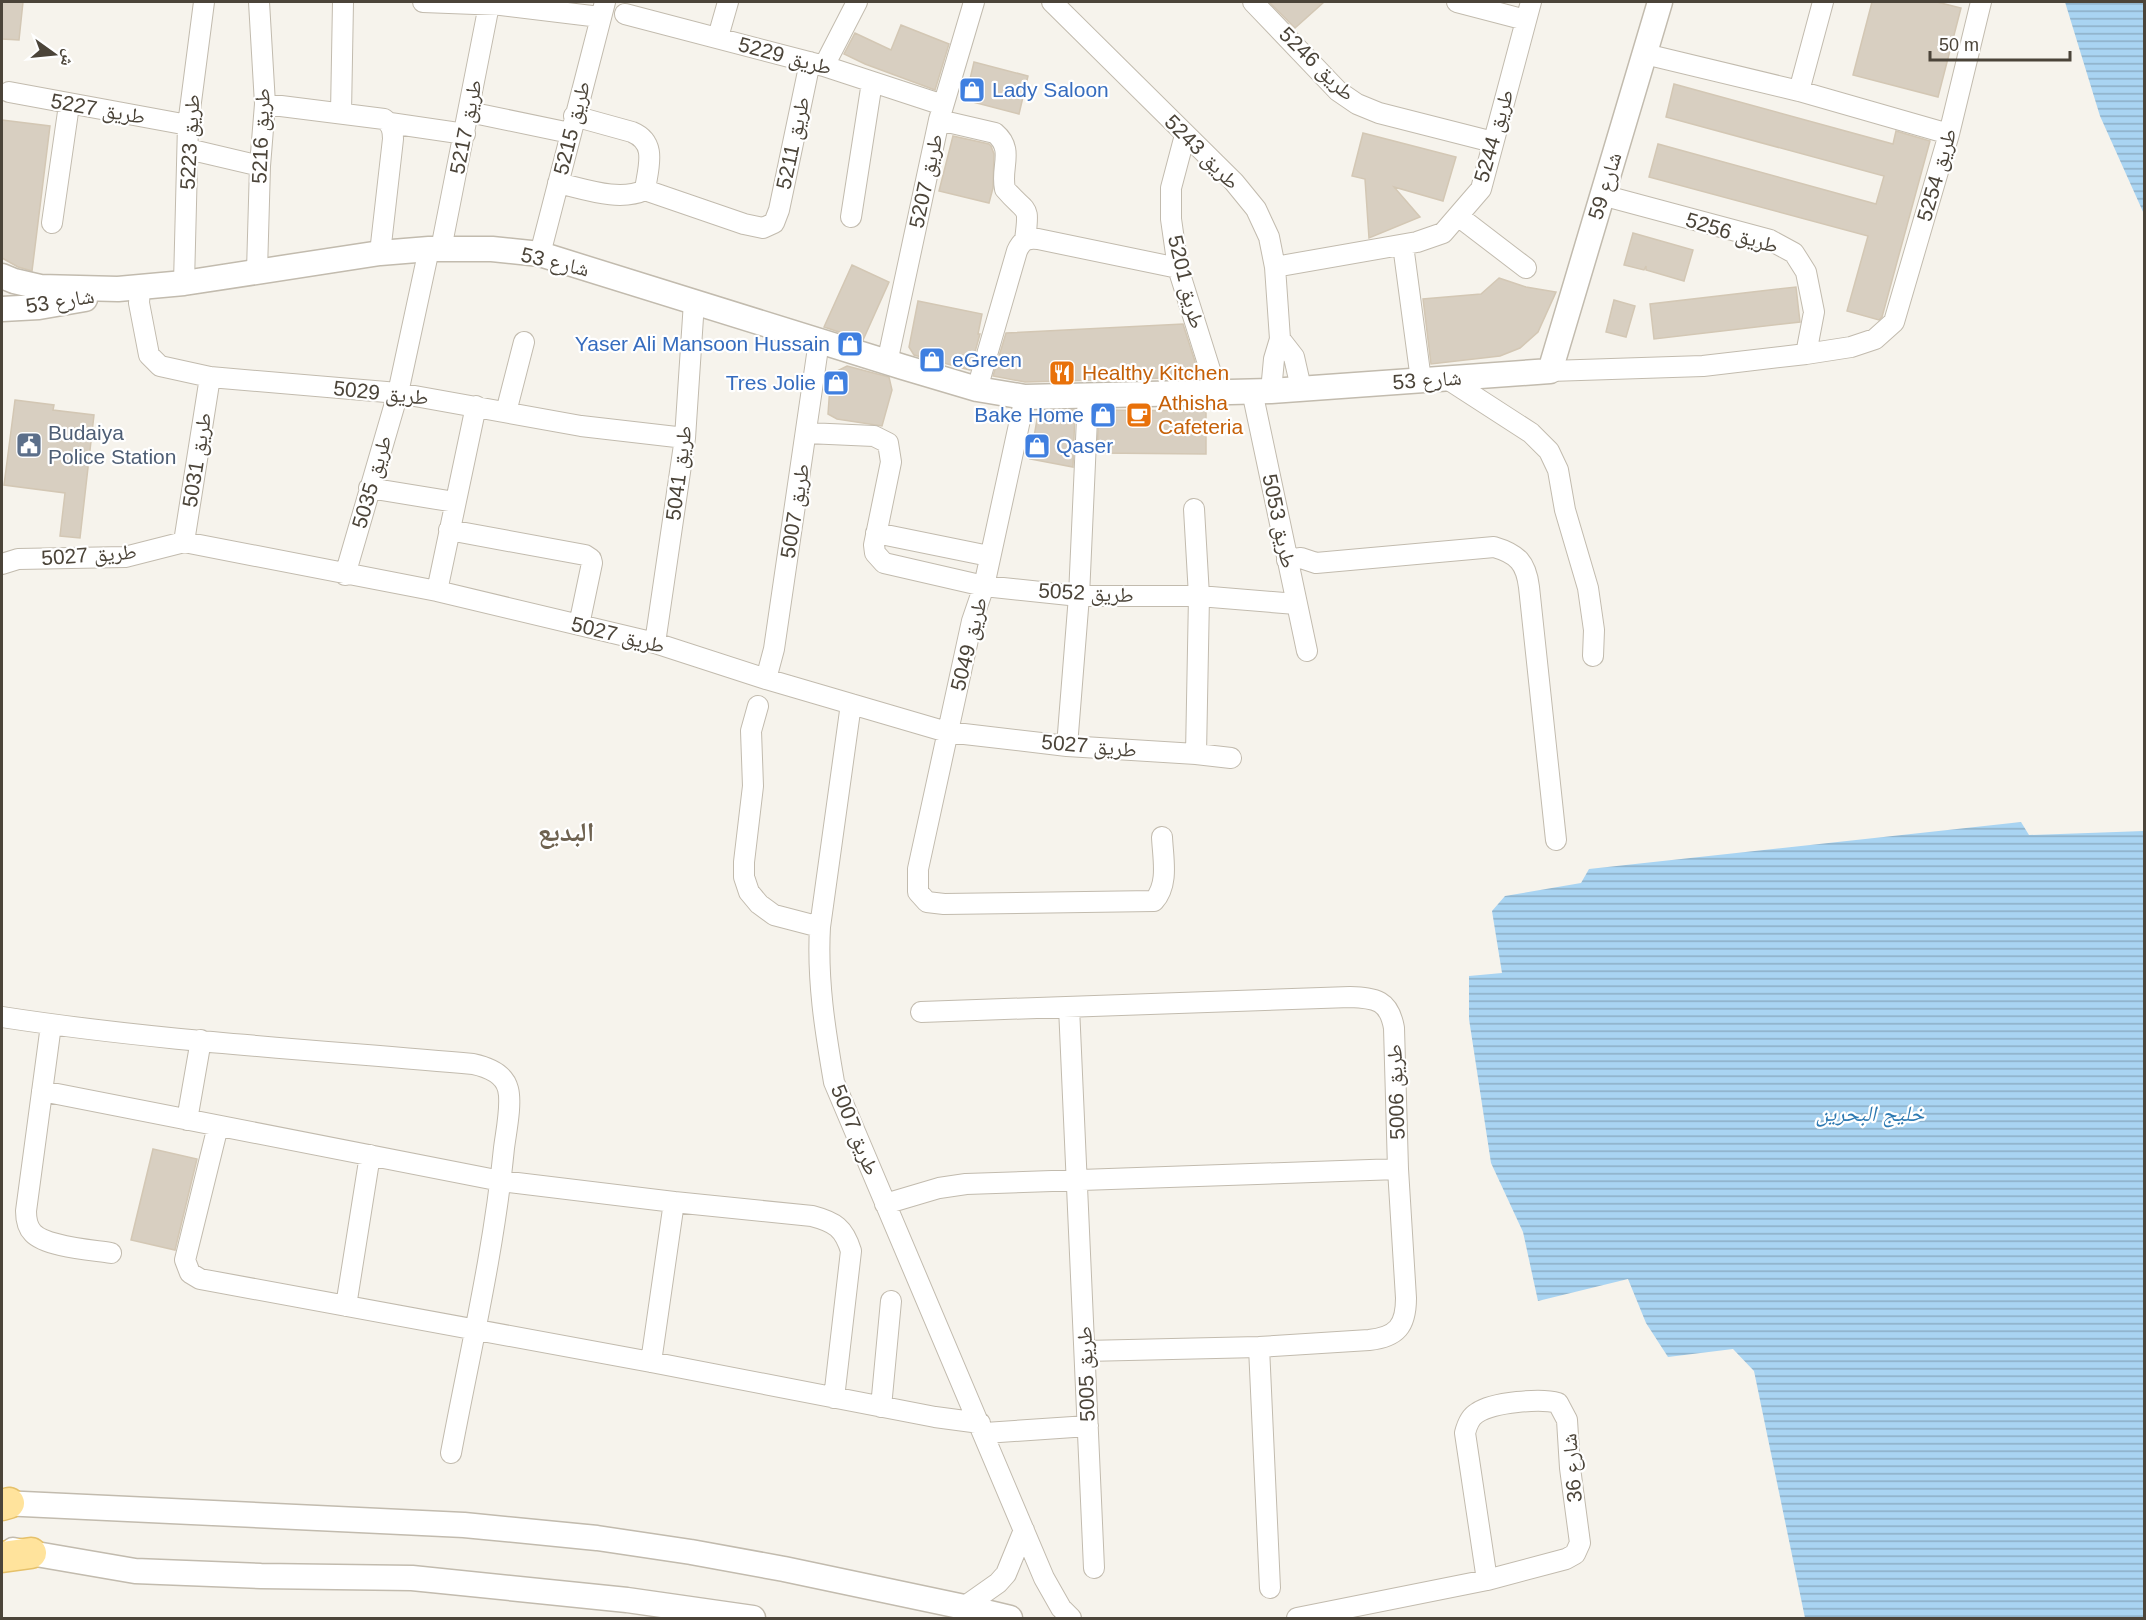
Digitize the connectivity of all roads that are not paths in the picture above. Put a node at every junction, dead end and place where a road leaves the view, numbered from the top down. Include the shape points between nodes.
1 (204, 2) edge
2 (260, 2) edge
3 (343, 2) edge
4 (423, 2) edge
5 (729, 2) edge
6 (857, 2) edge
7 (974, 2) edge
8 (1052, 2) edge
9 (1253, 2) edge
10 (1457, 2) edge
11 (1660, 2) edge
12 (1822, 2) edge
13 (1981, 2) edge
14 (498, 4) edge
15 (602, 9) edge
16 (1528, 11) edge
17 (624, 14) dead end
18 (718, 38) junction
19 (1645, 54) junction
20 (817, 64) junction
21 (872, 82) junction
22 (1799, 91) junction
23 (9, 92) dead end
24 (264, 104) junction
25 (69, 105) junction
26 (469, 112) junction
27 (941, 112) junction
28 (341, 113) junction
29 (390, 123) junction
30 (572, 124) junction
31 (188, 125) junction
32 (465, 134) junction
33 (1949, 134) junction
34 (1185, 135) junction
35 (1493, 142) junction
36 (188, 149) junction
37 (260, 166) junction
38 (558, 183) junction
39 (645, 190) junction
40 (1602, 195) junction
41 (1458, 216) junction
42 (851, 217) dead end
43 (52, 223) dead end
44 (1025, 240) junction
45 (1403, 245) junction
46 (435, 249) junction
47 (380, 254) junction
48 (540, 254) junction
49 (1275, 267) junction
50 (1178, 268) junction
51 (1526, 268) dead end
52 (256, 271) junction
53 (2, 276) edge
54 (184, 283) junction
55 (129, 288) junction
56 (694, 302) junction
57 (2, 309) edge
58 (1280, 339) junction
59 (1875, 339) joint
60 (819, 341) junction
61 (524, 342) dead end
62 (1806, 354) junction
63 (888, 363) junction
64 (1550, 371) junction
65 (210, 377) junction
66 (1446, 378) junction
67 (1421, 380) junction
68 (1301, 388) junction
69 (977, 389) junction
70 (1262, 391) junction
71 (1217, 392) junction
72 (398, 393) junction
73 (1088, 396) junction
74 (1025, 397) junction
75 (476, 406) junction
76 (506, 412) junction
77 (807, 433) junction
78 (685, 438) junction
79 (369, 488) junction
80 (455, 502) junction
81 (1194, 509) dead end
82 (449, 530) junction
83 (876, 533) junction
84 (184, 542) junction
85 (989, 556) junction
86 (2, 564) edge
87 (1288, 567) junction
88 (345, 575) junction
89 (984, 586) junction
90 (437, 591) junction
91 (1199, 596) junction
92 (1079, 597) junction
93 (1296, 604) junction
94 (579, 625) junction
95 (655, 643) junction
96 (1307, 651) dead end
97 (1593, 656) dead end
98 (766, 679) junction
99 (851, 704) junction
100 (758, 706) dead end
101 (947, 732) junction
102 (1067, 746) junction
103 (1196, 754) junction
104 (1232, 758) dead end
105 (1162, 837) dead end
106 (1556, 840) dead end
107 (819, 927) junction
108 (1069, 1007) junction
109 (921, 1012) dead end
110 (2, 1017) edge
111 (51, 1025) junction
112 (201, 1040) junction
113 (42, 1091) junction
114 (188, 1120) junction
115 (218, 1126) junction
116 (370, 1155) junction
117 (1398, 1169) junction
118 (1078, 1180) junction
119 (501, 1181) junction
120 (674, 1202) junction
121 (885, 1204) junction
122 (111, 1253) dead end
123 (891, 1301) dead end
124 (346, 1306) junction
125 (476, 1329) junction
126 (1259, 1347) junction
127 (1085, 1351) junction
128 (651, 1362) junction
129 (834, 1398) junction
130 (881, 1407) junction
131 (1089, 1426) junction
132 (982, 1428) junction
133 (451, 1453) dead end
134 (3, 1503) edge
135 (1024, 1530) junction
136 (2, 1549) edge
137 (31, 1553) junction
138 (2, 1557) edge
139 (1094, 1568) dead end
140 (1487, 1580) junction
141 (1270, 1588) dead end
142 (964, 1607) junction
143 (753, 1618) edge
144 (1010, 1618) edge
145 (1071, 1618) edge
146 (1297, 1618) edge

1 - 31 street, طريق 5223
2 - 24 street, طريق 5216
3 - 28 street
4 - 14 street
5 - 18 street
6 - 20 street, طريق 5211
7 - 27 street, طريق 5207
8 - 34 street, طريق 5243
9 - 35 street, طريق 5246 via 1338,91 1357,104
10 - 16 street
11 - 19 street, شارع 59
12 - 22 street
13 - 33 street, طريق 5254
14 - 15 street
14 - 26 street, طريق 5217
15 - 30 street, طريق 5215
16 - 35 street, طريق 5244
17 - 18 street, طريق 5229
18 - 20 street, طريق 5229
19 - 22 street
19 - 40 street, شارع 59
20 - 21 street, طريق 5229
20 - 39 street, طريق 5211 via 774,223 763,228 744,224
21 - 27 street, طريق 5229
21 - 42 street
22 - 33 street
23 - 25 street, طريق 5227
24 - 28 street
24 - 37 street, طريق 5216
25 - 31 street, طريق 5227
25 - 43 street
26 - 30 street
26 - 32 street, طريق 5217
27 - 44 street, طريق 5229 via 1002,139 1006,155 1005,189 1028,214
27 - 63 street, طريق 5207
28 - 29 street
29 - 32 street
29 - 47 street via 393,139
30 - 38 street, طريق 5215
30 - 39 street via 640,136 650,150
31 - 36 street, طريق 5223
32 - 46 street, طريق 5217
33 - 59 street, طريق 5254 via 1894,322
34 - 49 street, طريق 5243 via 1256,209 1269,237
34 - 50 street, طريق 5201 via 1170,204
35 - 41 street, طريق 5244 via 1481,189
36 - 37 street
36 - 54 street, طريق 5223
37 - 52 street, طريق 5216
38 - 39 street via 621,195
38 - 48 street, طريق 5215
40 - 62 street, طريق 5256 via 1770,240 1794,253 1806,272 1814,312
40 - 64 street, شارع 59
41 - 45 street, طريق 5244 via 1443,233
41 - 51 street
44 - 50 street via 1038,239
44 - 69 street via 1017,251
45 - 49 street, طريق 5244
45 - 67 street
46 - 47 street, شارع 53
46 - 48 street, شارع 53
46 - 72 street, طريق 5035
47 - 52 street, شارع 53
48 - 56 street, شارع 53
49 - 58 street, طريق 5243
50 - 71 street, طريق 5201
52 - 54 street, شارع 53
53 - 55 street, شارع 53 via 47,287
54 - 55 street, شارع 53
55 - 57 street, شارع 53 via 39,308
55 - 65 street, طريق 5029 via 139,303 149,355 160,366
56 - 60 street, شارع 53
56 - 78 street, طريق 5041
58 - 68 street, طريق 5243 via 1294,357
58 - 70 street, طريق 5243
59 - 62 street, شارع 53
60 - 63 street, شارع 53
60 - 77 street, طريق 5007
61 - 76 street
62 - 64 street, شارع 53 via 1702,366
63 - 69 street, شارع 53
64 - 66 street, شارع 53
65 - 72 street, طريق 5029
65 - 84 street, طريق 5031
66 - 67 street, شارع 53
66 - 97 street via 1531,433 1549,451 1558,471 1588,588
67 - 68 street, شارع 53
68 - 70 street, شارع 53
69 - 74 street, شارع 53
70 - 71 street, شارع 53
70 - 87 street, طريق 5053
71 - 73 street, شارع 53
72 - 75 street, طريق 5029
72 - 79 street, طريق 5035
73 - 74 street, شارع 53
73 - 92 street
74 - 85 street, طريق 5049
75 - 76 street, طريق 5029
75 - 80 street
76 - 78 street, طريق 5029 via 581,426
77 - 83 street via 874,436 888,443 891,462
77 - 98 street, طريق 5007
78 - 95 street, طريق 5041
79 - 80 street
79 - 88 street, طريق 5035
80 - 82 street
81 - 91 street
82 - 90 street
82 - 94 street via 591,559
83 - 85 street
83 - 89 street, طريق 5052 via 875,553 884,563
84 - 86 street, طريق 5027 via 124,557 18,559
84 - 88 street, طريق 5027
85 - 89 street, طريق 5049
87 - 93 street, طريق 5053
87 - 106 street via 1301,558 1312,563 1494,547 1520,560 1529,587
88 - 90 street, طريق 5027
89 - 92 street, طريق 5052
89 - 101 street, طريق 5049 via 972,621
90 - 94 street, طريق 5027
91 - 92 street, طريق 5052
91 - 93 street, طريق 5052
91 - 103 street
92 - 102 street
93 - 96 street, طريق 5053
94 - 95 street, طريق 5027
95 - 98 street, طريق 5027
98 - 99 street, طريق 5027
99 - 101 street, طريق 5027
99 - 107 street, طريق 5007
100 - 107 street via 751,731 753,786 744,877 749,892 774,915
101 - 102 street, طريق 5027
101 - 105 street, طريق 5049 via 918,869 918,892 927,902 1154,901 1162,893 1164,881
102 - 103 street, طريق 5027
103 - 104 street, طريق 5027
107 - 121 street, طريق 5007 via 822,1009 834,1082
108 - 109 street, طريق 5006
108 - 117 street, طريق 5006 via 1350,997 1382,1003 1391,1014 1394,1028
108 - 118 street, طريق 5005
110 - 111 street
111 - 112 street
111 - 113 street
112 - 114 street
112 - 119 street via 488,1067 500,1075 508,1088
113 - 114 street
113 - 122 street via 27,1223 43,1240
114 - 115 street
115 - 116 street
115 - 124 street via 185,1260 190,1273 200,1279
116 - 119 street
116 - 124 street
117 - 118 street
117 - 126 street, طريق 5006 via 1406,1315 1398,1329 1385,1338
118 - 121 street via 953,1185
118 - 127 street, طريق 5005
119 - 120 street
119 - 125 street
120 - 128 street
120 - 129 street via 812,1216 838,1226 851,1251
121 - 132 street, طريق 5007
123 - 130 street
124 - 125 street
125 - 128 street
125 - 133 street
126 - 127 street, طريق 5006
126 - 141 street
127 - 131 street, طريق 5005
128 - 129 street
129 - 130 street
130 - 132 street
131 - 132 street
131 - 139 street, طريق 5005
132 - 135 street, طريق 5007
134 - 142 street via 452,1524 597,1538 691,1551
135 - 142 street via 1006,1574
135 - 145 street, طريق 5007 via 1052,1593
136 - 137 street
137 - 138 main road
137 - 143 street via 135,1571 411,1578 627,1600
140 - 140 street, شارع 36 via 1566,1559 1575,1554 1580,1543 1567,1420 1558,1403 1514,1402 1479,1412 1469,1421 1465,1432
140 - 146 street, شارع 36
142 - 144 street

